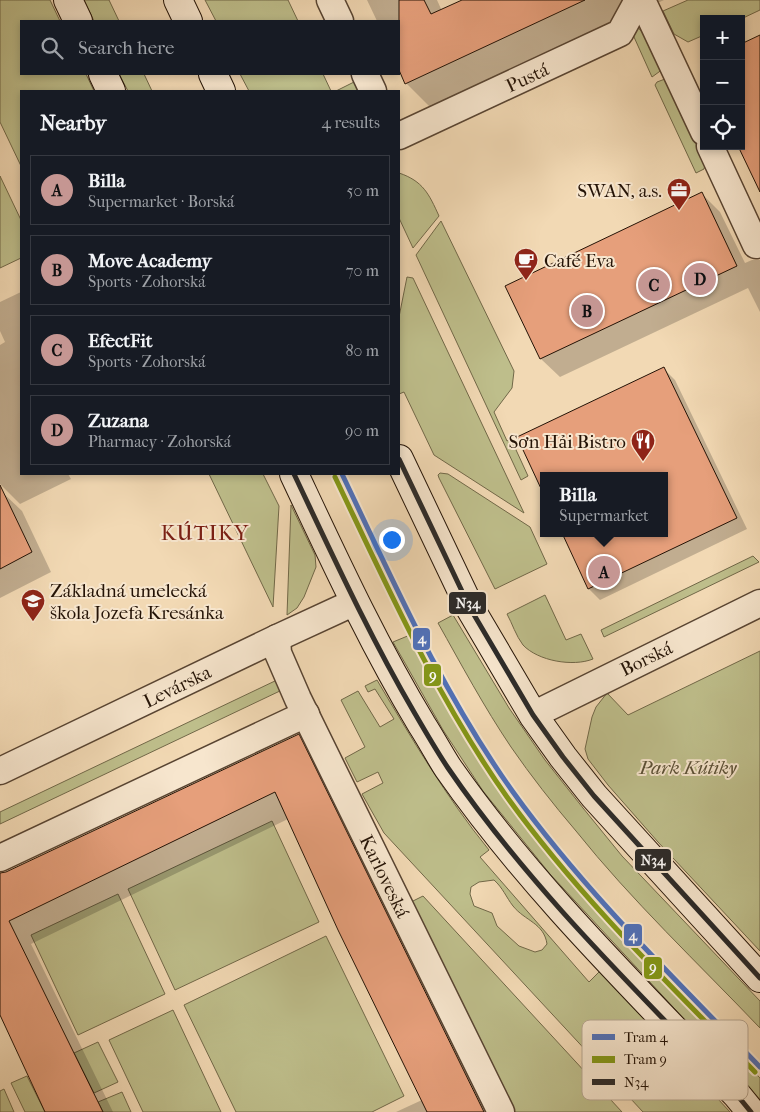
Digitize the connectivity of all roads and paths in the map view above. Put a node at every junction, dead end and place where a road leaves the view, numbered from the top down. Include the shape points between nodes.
1 (68, 0) edge
2 (178, 0) edge
3 (330, 0) edge
4 (638, 0) edge
5 (642, 0) edge
6 (78, 20) edge
7 (188, 20) edge
8 (340, 20) edge
9 (103, 75) edge
10 (214, 75) edge
11 (366, 75) edge
12 (111, 90) edge
13 (221, 90) edge
14 (373, 90) edge
15 (700, 123) edge
16 (400, 136) edge
17 (712, 150) edge
18 (756, 245) dead end
19 (400, 461) edge
20 (294, 475) edge
21 (355, 602) junction
22 (760, 603) edge
23 (277, 638) junction
24 (306, 714) junction
25 (533, 715) junction
26 (0, 771) edge
27 (0, 858) edge
28 (760, 978) edge
29 (666, 1020) edge
30 (740, 1100) edge
31 (501, 1112) edge
32 (751, 1112) edge

1 - 6 main road
2 - 7 main road
3 - 8 street
4 - 16 street, Pustá via 620,34
5 - 15 street
9 - 12 main road
10 - 13 main road
11 - 14 street
17 - 18 street
19 - 25 main road via 470,608
20 - 21 main road
21 - 23 street, Levárska
21 - 29 main road via 396,682 448,767 512,852
22 - 25 street, Borská
23 - 24 street, Karloveská via 278,652
23 - 26 street, Levárska
24 - 27 street
24 - 31 street, Karloveská
25 - 28 main road via 594,796
30 - 32 main road

